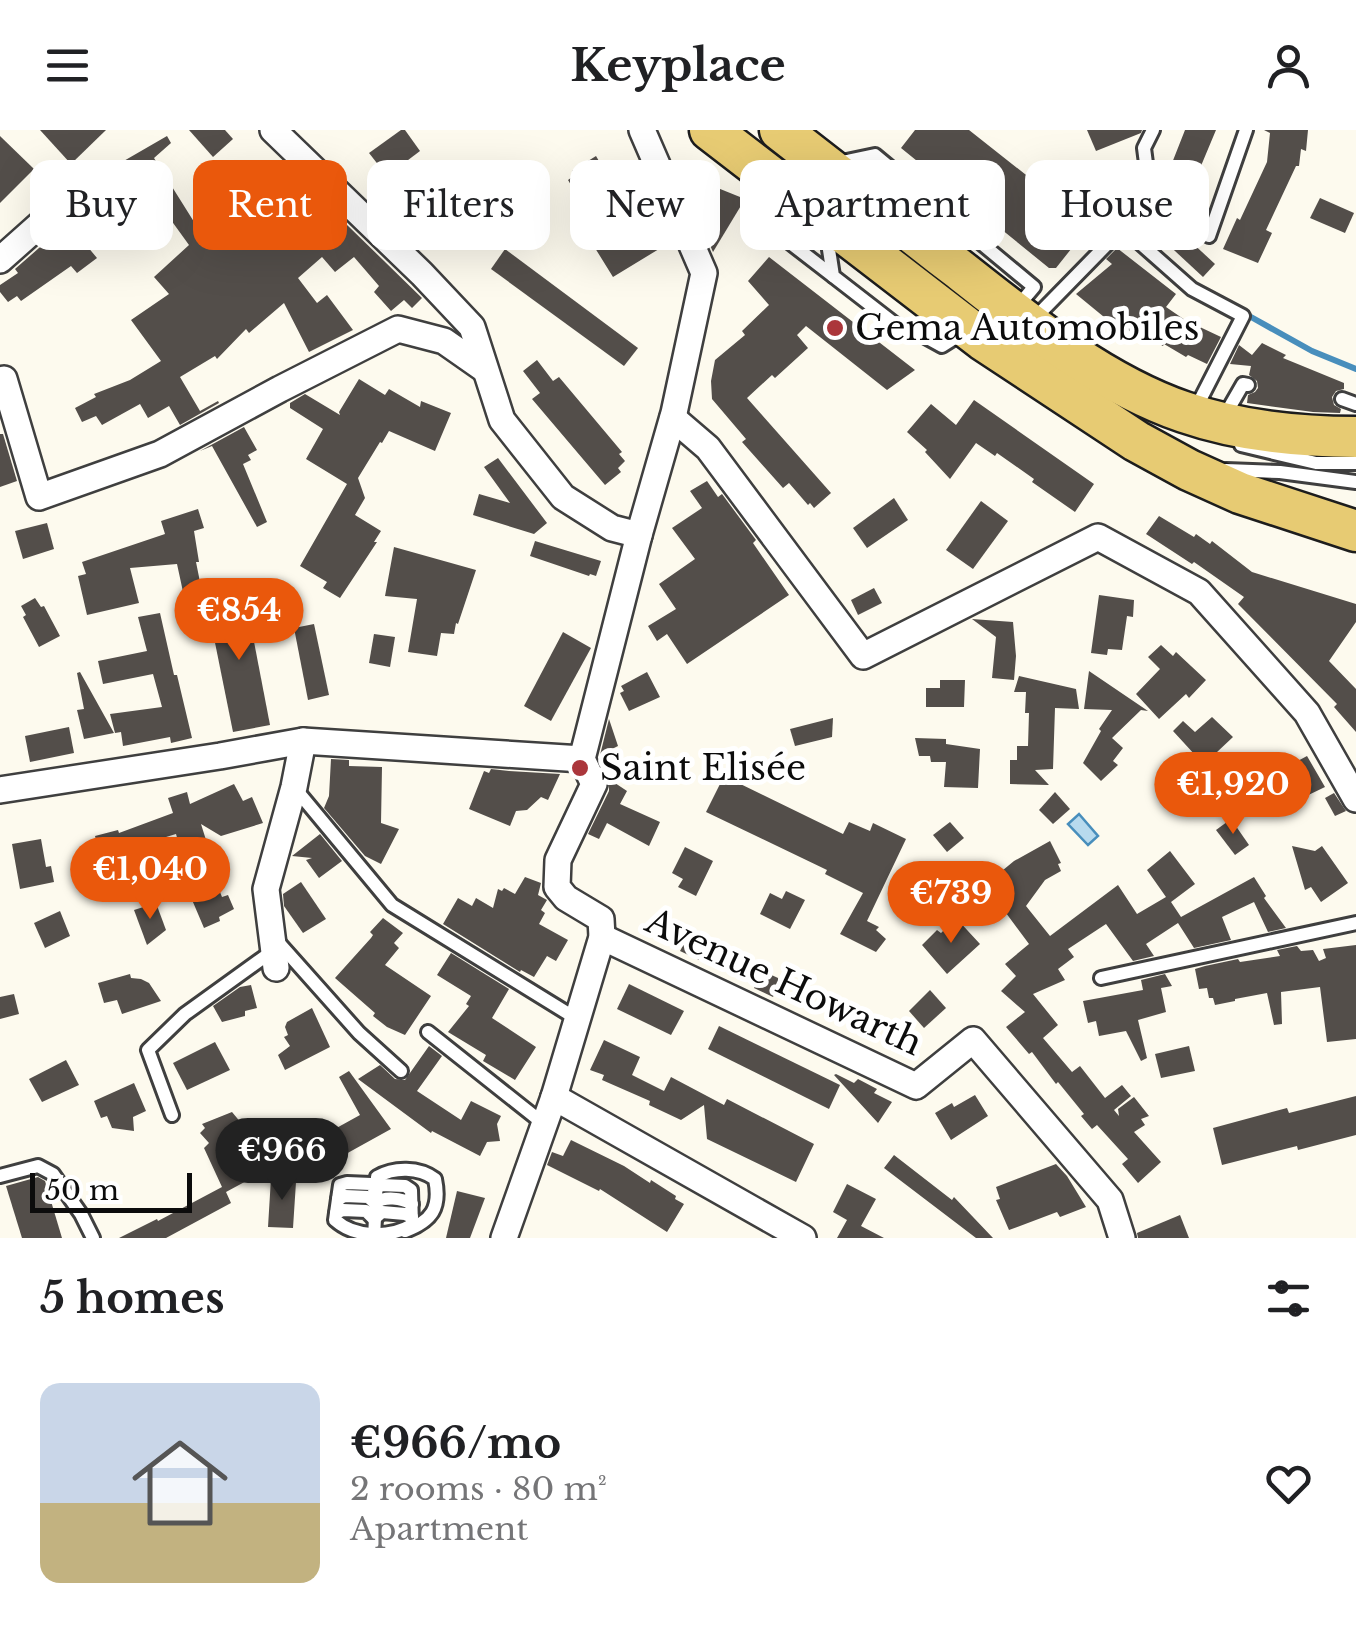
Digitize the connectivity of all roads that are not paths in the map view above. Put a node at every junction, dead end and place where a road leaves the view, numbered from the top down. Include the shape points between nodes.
1 (273, 130) edge
2 (710, 130) edge
3 (780, 130) edge
4 (1153, 130) edge
5 (1246, 130) edge
6 (644, 132) edge
7 (749, 160) edge
8 (30, 233) edge
9 (799, 250) edge
10 (829, 250) edge
11 (865, 250) edge
12 (0, 260) edge
13 (833, 276) junction
14 (1021, 318) junction
15 (969, 330) junction
16 (484, 369) junction
17 (4, 379) dead end
18 (1248, 385) dead end
19 (1199, 416) junction
20 (673, 418) junction
21 (1356, 437) edge
22 (1356, 464) edge
23 (1189, 470) junction
24 (1354, 482) edge
25 (1356, 531) edge
26 (639, 535) junction
27 (303, 741) junction
28 (582, 758) junction
29 (294, 787) junction
30 (0, 790) edge
31 (1356, 798) edge
32 (1356, 923) edge
33 (602, 936) junction
34 (274, 952) junction
35 (1101, 978) dead end
36 (577, 1019) junction
37 (428, 1032) dead end
38 (401, 1071) dead end
39 (554, 1097) junction
40 (172, 1115) dead end
41 (544, 1124) junction
42 (0, 1176) edge
43 (375, 1196) junction
44 (337, 1206) junction
45 (412, 1211) junction
46 (374, 1219) junction
47 (400, 1233) junction
48 (374, 1236) edge
49 (93, 1238) edge
50 (504, 1238) edge
51 (804, 1238) edge
52 (1122, 1238) edge

1 - 16 street via 472,328
2 - 7 main road
3 - 14 main road
4 - 5 lane via 1144,148 1150,194 1209,236
6 - 20 street via 704,274
8 - 12 street
9 - 13 lane
10 - 13 lane
11 - 15 main road
13 - 15 lane via 904,331 942,346
14 - 19 main road via 1122,384
14 - 19 lane via 1123,228 1192,289 1243,316
15 - 23 main road
16 - 17 street via 444,341 398,329 160,454 39,497
16 - 26 street via 502,420 564,497 612,528
18 - 19 lane
19 - 21 main road via 1297,435
19 - 22 lane via 1219,435 1258,451
20 - 26 street
20 - 31 street via 708,448 863,656 1098,538 1198,592 1307,713
23 - 24 lane
23 - 25 main road
26 - 28 street
27 - 28 street
27 - 29 street
27 - 30 street
28 - 33 street via 594,784 558,860 557,887 602,920
29 - 34 street via 266,889
29 - 36 lane via 392,904
32 - 35 lane
33 - 36 street
33 - 52 street, Avenue Howarth via 916,1086 973,1040 1110,1200
34 - 38 lane
34 - 40 lane via 185,1014 148,1050
36 - 39 street
37 - 41 lane
39 - 41 street
39 - 51 street
41 - 50 street
42 - 49 lane via 38,1166 52,1174
43 - 44 lane via 370,1184 347,1182
43 - 45 lane via 381,1185 404,1186 411,1190
43 - 46 lane
43 - 47 lane via 377,1178 387,1171 424,1170 435,1179 434,1211
44 - 46 lane
44 - 48 lane via 335,1220 346,1230
45 - 46 lane via 382,1212
45 - 47 lane via 412,1225
46 - 48 lane
47 - 48 lane

